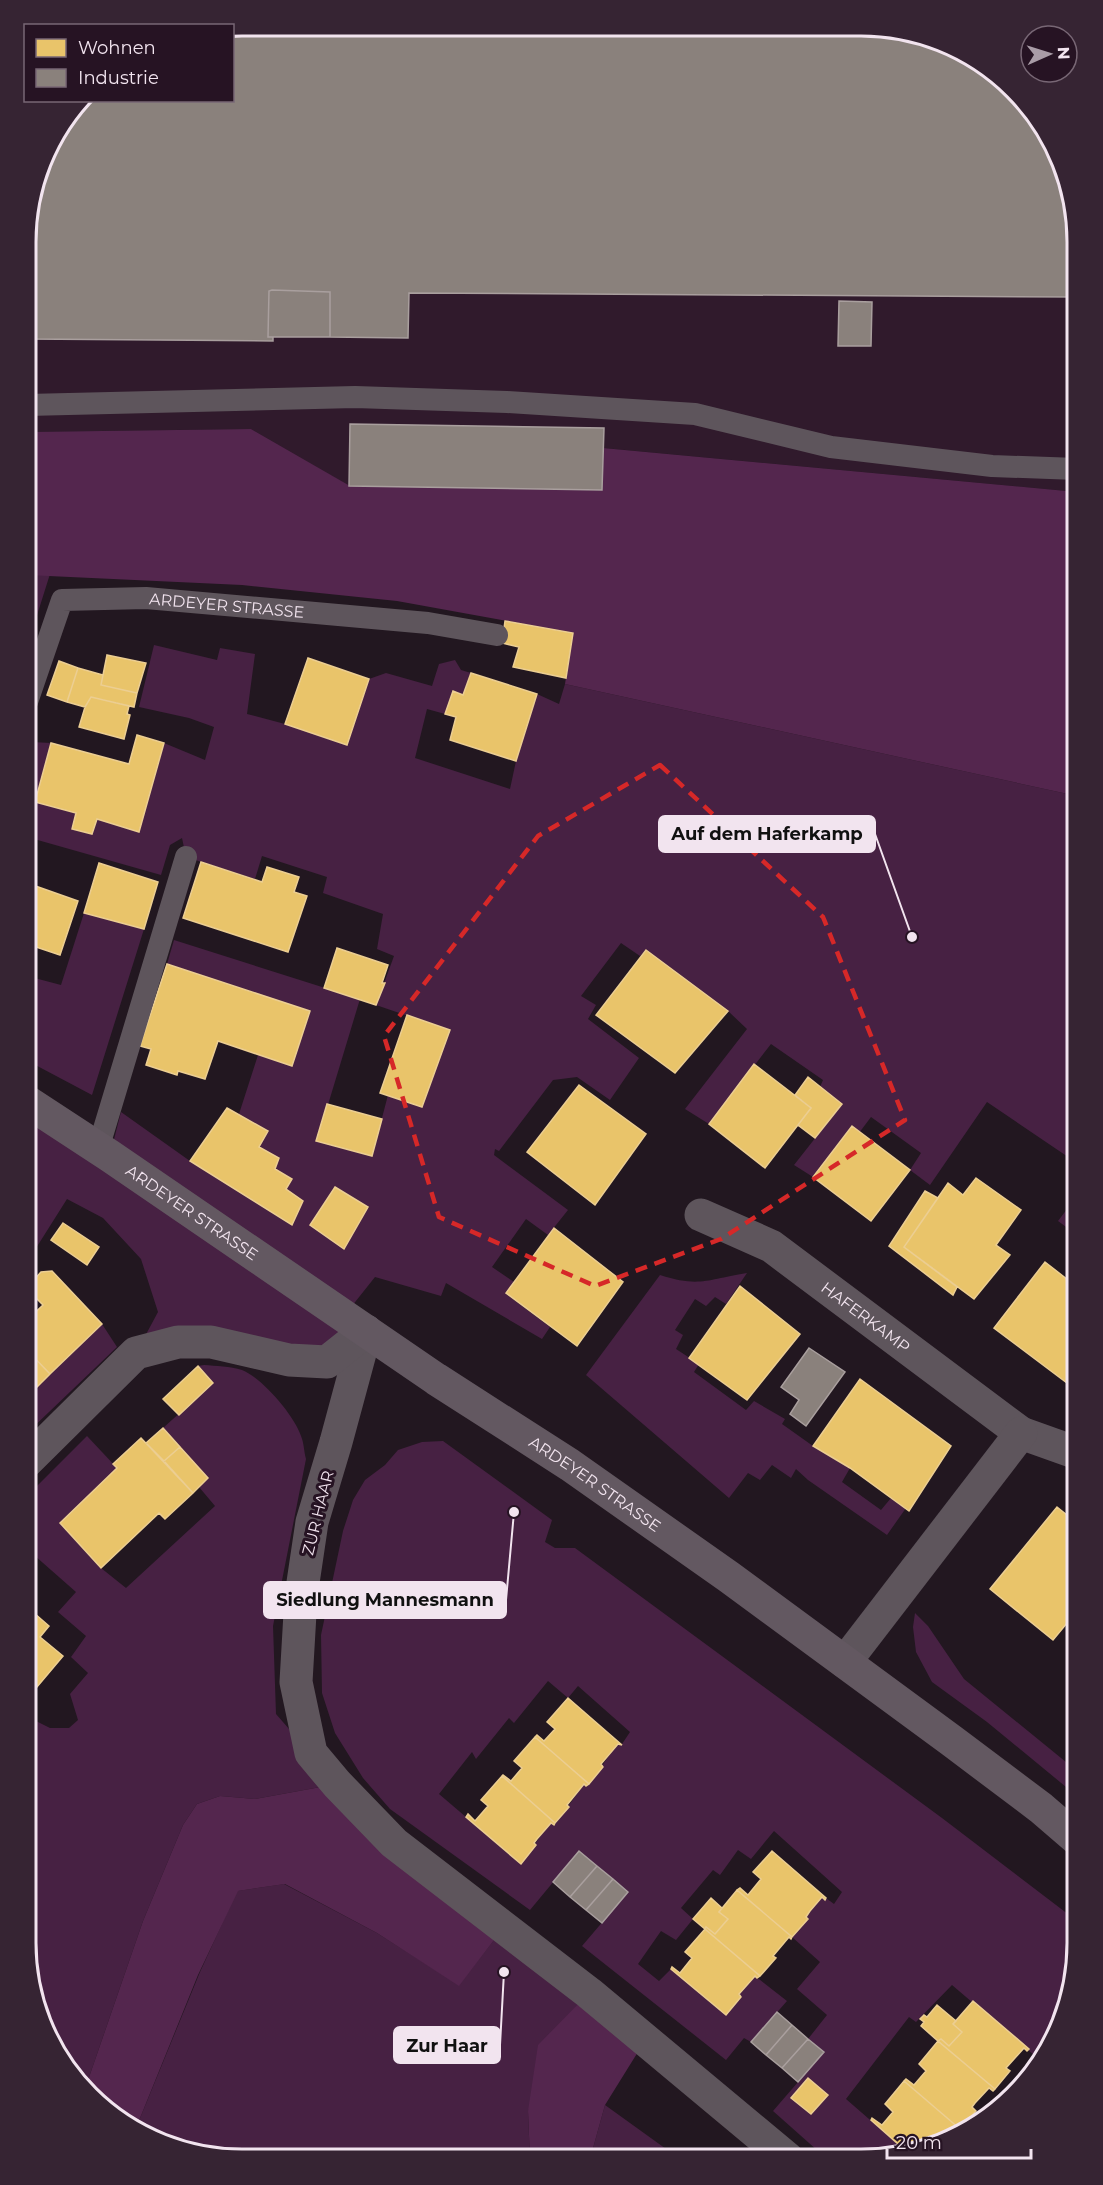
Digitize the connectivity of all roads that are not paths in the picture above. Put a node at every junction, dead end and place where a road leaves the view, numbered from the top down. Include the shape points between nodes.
1 (36, 405) edge
2 (1067, 469) edge
3 (497, 635) dead end
4 (36, 676) edge
5 (186, 857) dead end
6 (36, 1108) edge
7 (98, 1149) junction
8 (701, 1215) dead end
9 (366, 1331) junction
10 (1021, 1432) junction
11 (1067, 1449) edge
12 (36, 1452) edge
13 (845, 1662) junction
14 (1067, 1830) edge
15 (776, 2149) edge

1 - 2 lane via 355,397 507,402 695,414 831,447 992,466
3 - 4 lane, ARDEYER STRASSE via 428,623 146,598 62,600
5 - 7 lane
6 - 7 main road, ARDEYER STRASSE
7 - 9 main road, ARDEYER STRASSE
8 - 10 street, HAFERKAMP via 771,1246
9 - 12 street via 327,1362 289,1360 211,1342 178,1342 136,1353
9 - 13 main road, ARDEYER STRASSE via 570,1465
9 - 15 street, ZUR HAAR via 312,1522 301,1596 296,1682 311,1753 394,1844 556,1966
10 - 11 street, HAFERKAMP
10 - 13 street
13 - 14 main road, ARDEYER STRASSE

